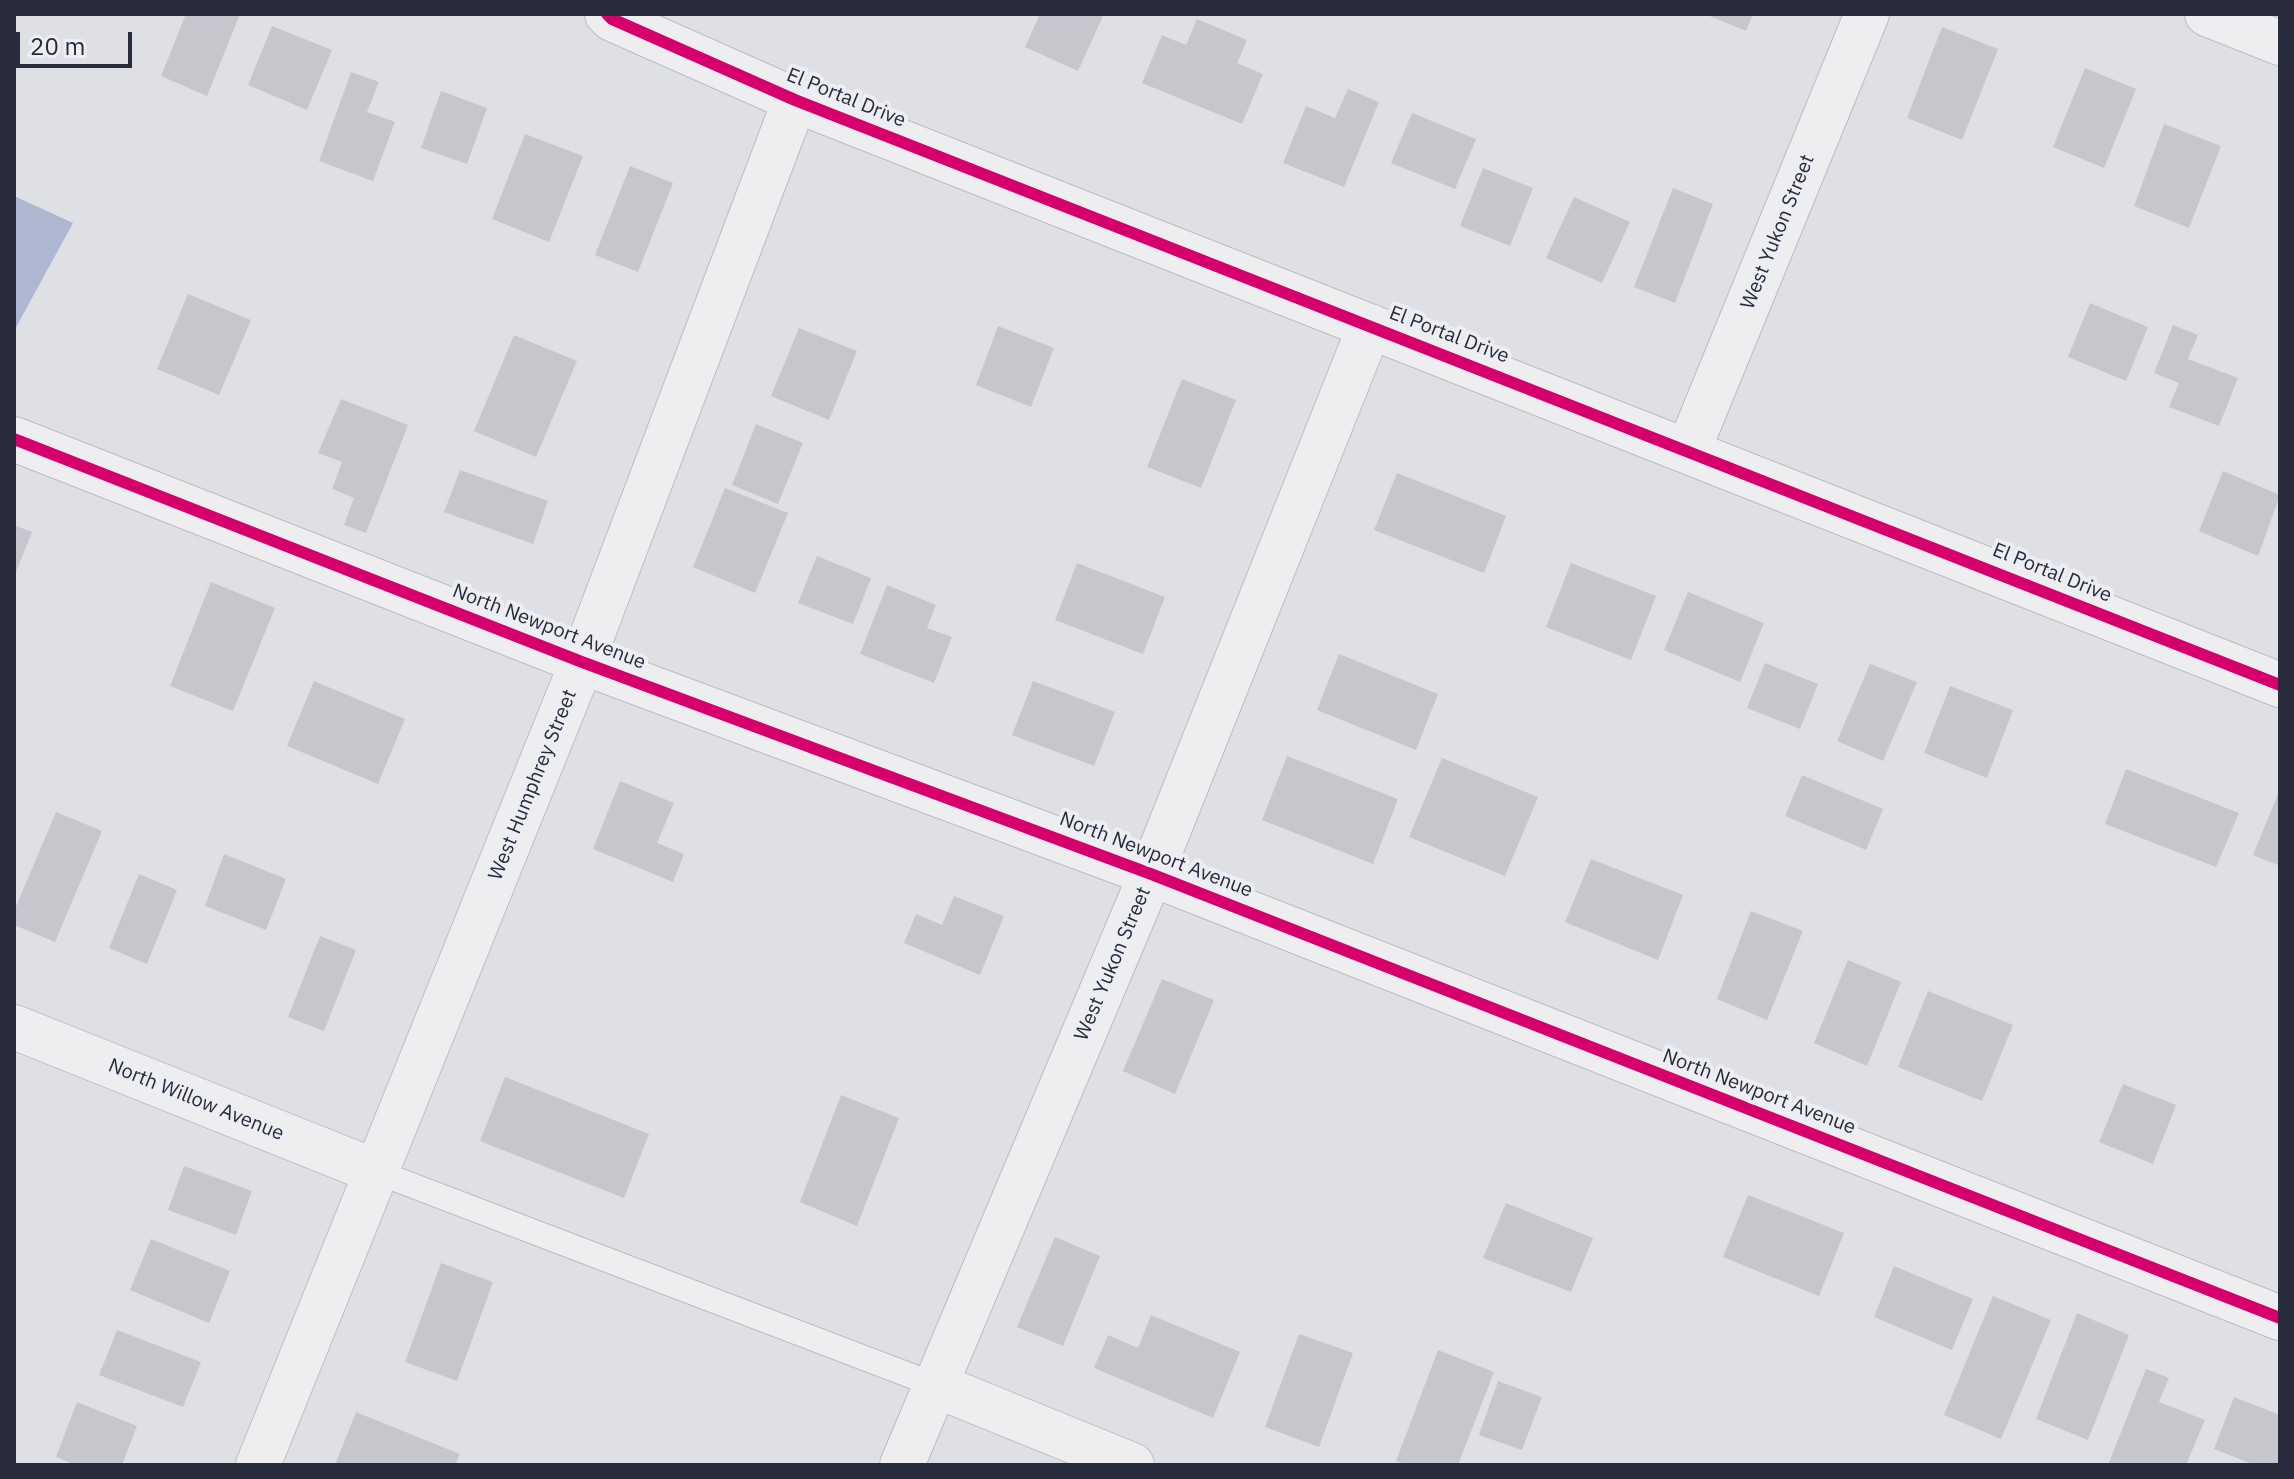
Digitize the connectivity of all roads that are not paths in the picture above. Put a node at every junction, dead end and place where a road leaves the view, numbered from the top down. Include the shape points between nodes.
1 (607, 14) edge
2 (1867, 14) edge
3 (2207, 14) edge
4 (2280, 43) edge
5 (795, 100) junction
6 (1370, 326) junction
7 (14, 439) edge
8 (1688, 451) junction
9 (582, 662) junction
10 (2280, 685) edge
11 (1151, 874) junction
12 (14, 1027) edge
13 (377, 1172) junction
14 (2280, 1318) edge
15 (935, 1385) junction
16 (258, 1465) edge
17 (902, 1465) edge
18 (1132, 1465) edge

1 - 5 street, El Portal Drive
2 - 8 street, West Yukon Street
3 - 4 street
5 - 6 street, El Portal Drive
5 - 9 street, West Humphrey Street
6 - 8 street, El Portal Drive
6 - 11 street, West Yukon Street
7 - 9 street, North Newport Avenue
8 - 10 street, El Portal Drive
9 - 11 street, North Newport Avenue
9 - 13 street, West Humphrey Street
11 - 14 street, North Newport Avenue
11 - 15 street, West Yukon Street
12 - 13 street, North Willow Avenue
13 - 15 lane
13 - 16 street, West Humphrey Street
15 - 17 street, West Yukon Street
15 - 18 street

